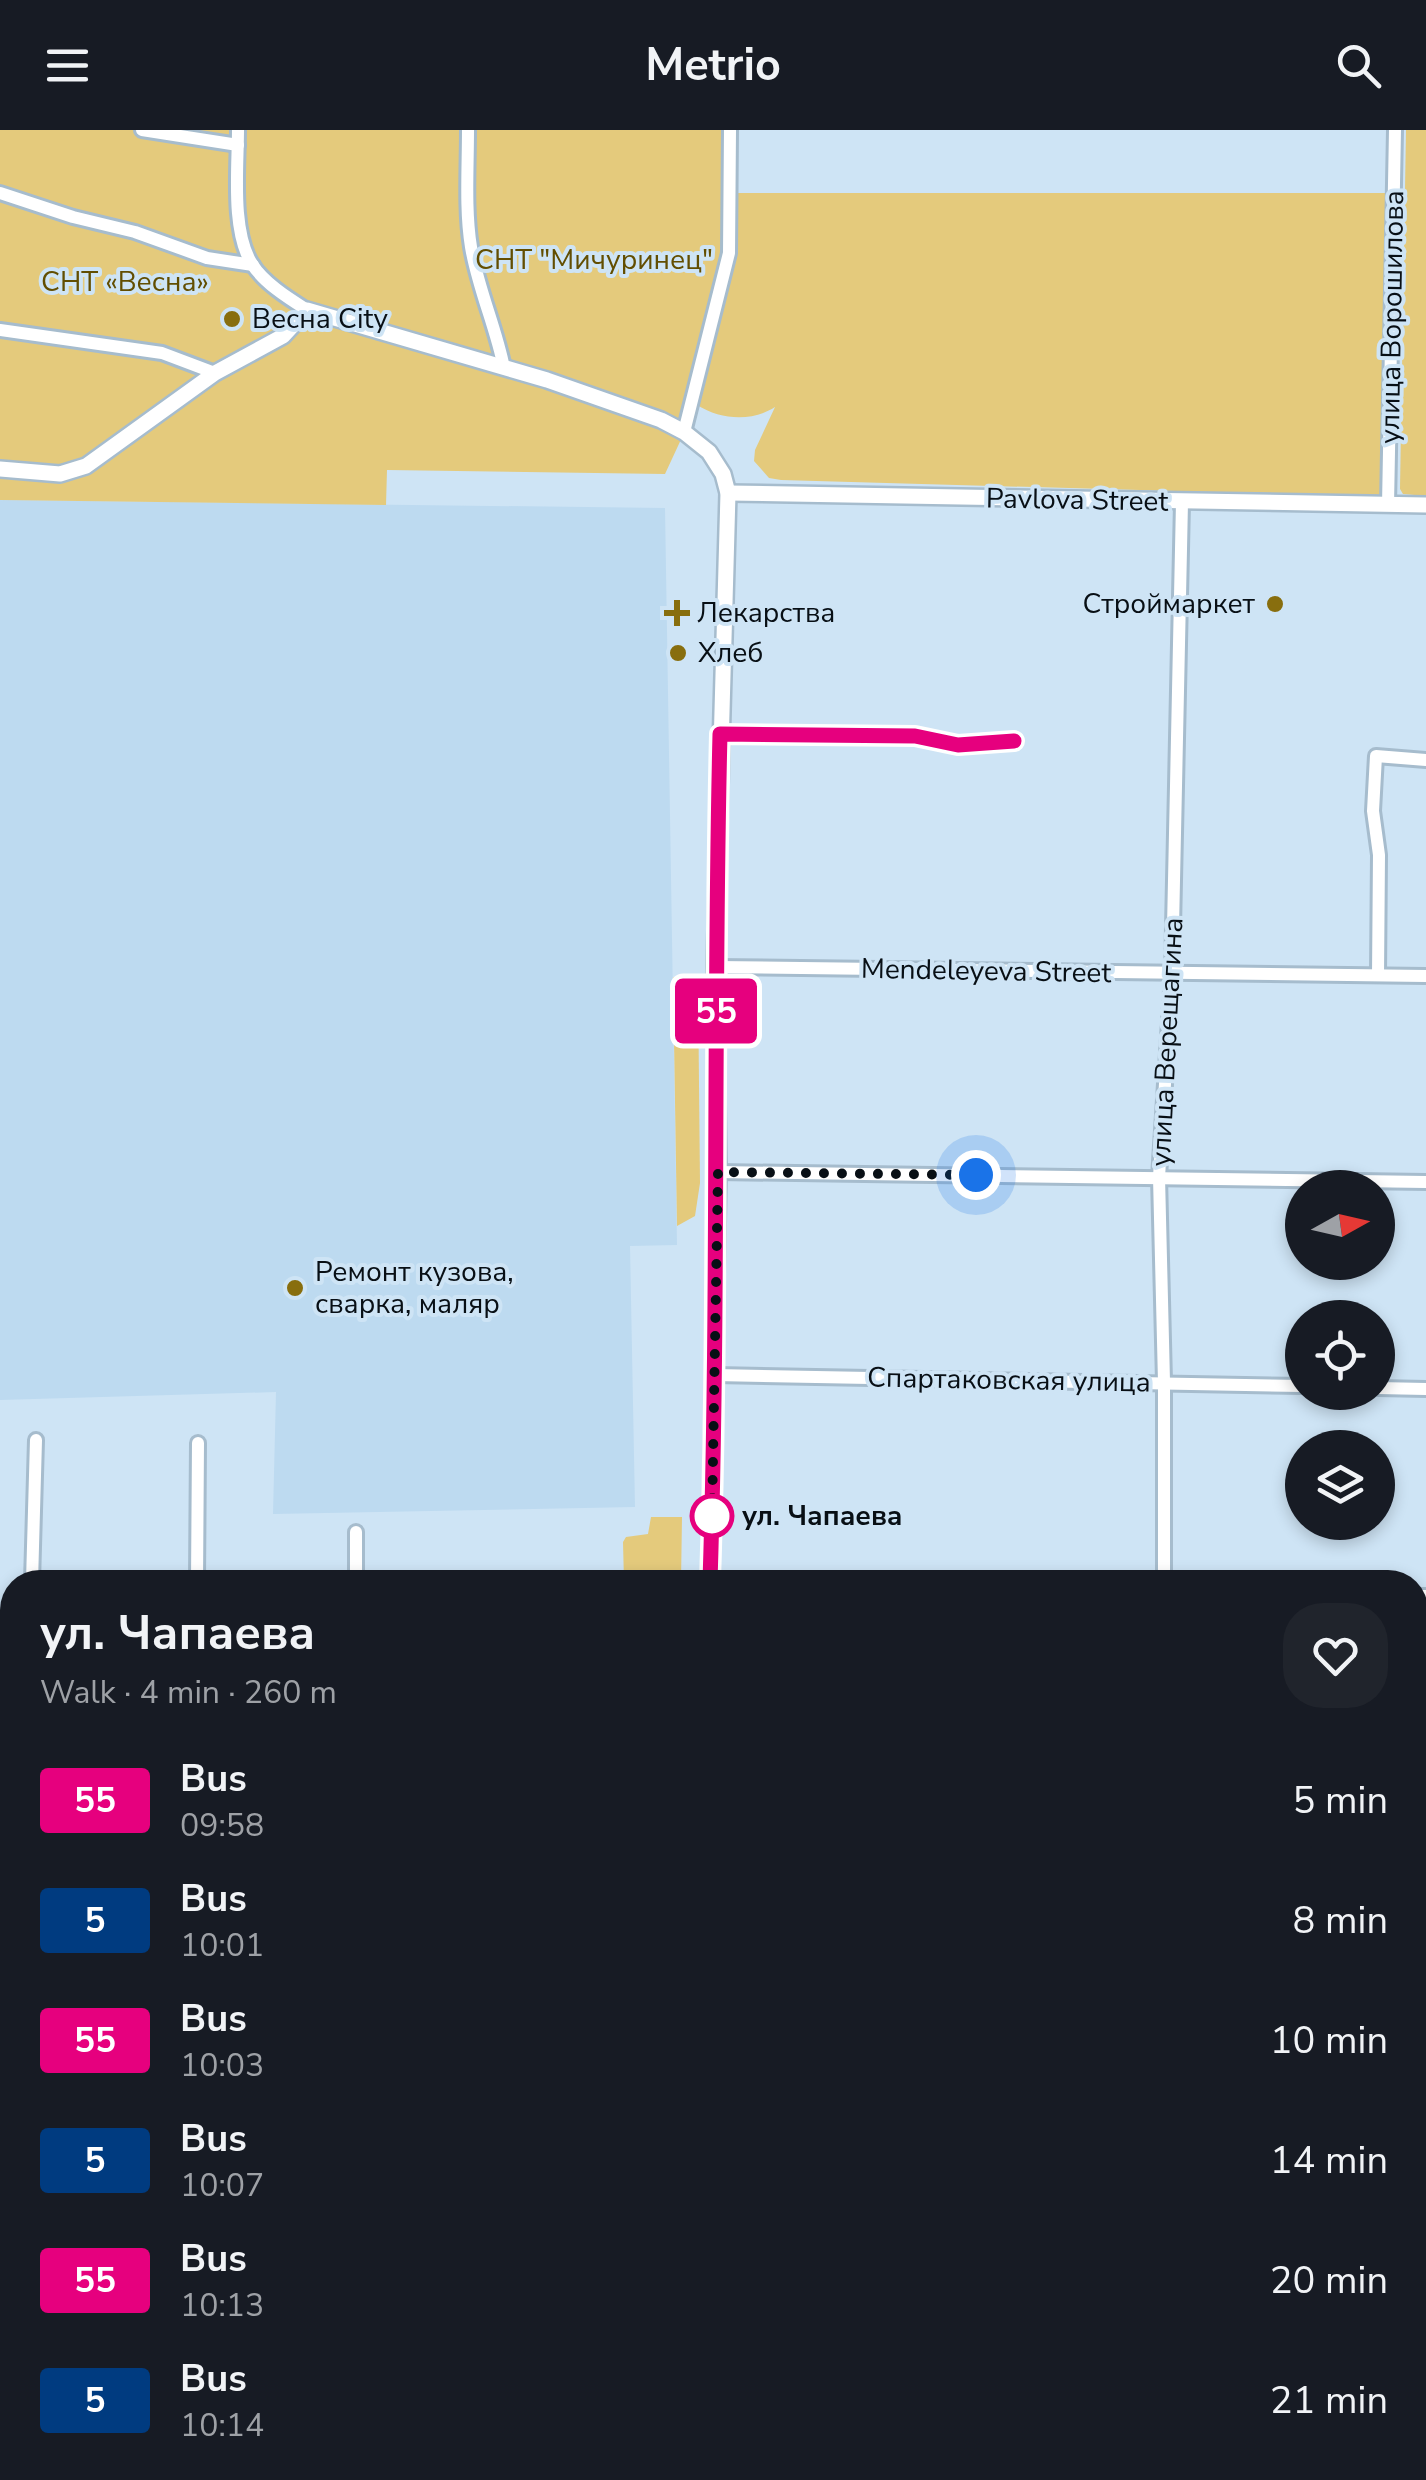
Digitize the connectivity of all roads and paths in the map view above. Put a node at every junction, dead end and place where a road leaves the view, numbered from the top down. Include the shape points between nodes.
1 (142, 130) edge
2 (238, 130) edge
3 (468, 130) edge
4 (730, 130) edge
5 (1395, 130) edge
6 (238, 145) junction
7 (0, 193) edge
8 (252, 265) junction
9 (307, 310) junction
10 (0, 330) edge
11 (504, 368) junction
12 (215, 374) junction
13 (684, 432) junction
14 (0, 468) edge
15 (728, 494) junction
16 (1182, 502) junction
17 (1388, 505) junction
18 (1426, 505) edge
19 (720, 734) junction
20 (1014, 741) dead end
21 (1426, 760) edge
22 (715, 966) junction
23 (1172, 975) junction
24 (1378, 975) junction
25 (1426, 976) edge
26 (718, 1172) junction
27 (1159, 1176) junction
28 (1426, 1182) edge
29 (715, 1375) junction
30 (1164, 1382) junction
31 (1285, 1386) edge
32 (1395, 1388) edge
33 (1426, 1389) edge
34 (36, 1440) dead end
35 (198, 1443) dead end
36 (356, 1532) dead end
37 (32, 1570) edge
38 (197, 1570) edge
39 (356, 1570) edge
40 (710, 1570) edge
41 (1164, 1570) edge

1 - 6 street
2 - 6 street
3 - 11 street via 470,243
4 - 13 street via 729,253
5 - 17 street, улица Ворошилова
6 - 8 street via 238,212
7 - 8 street via 207,258
8 - 9 street
9 - 11 street
9 - 12 street via 282,336
10 - 12 street via 162,353
11 - 13 street
12 - 14 street via 86,466 60,474
13 - 15 street via 717,462
15 - 16 street, Pavlova Street
15 - 19 street
16 - 17 street, Pavlova Street
16 - 23 street, улица Верещагина
17 - 18 street, Pavlova Street
19 - 20 street via 915,736 958,745
19 - 22 street
21 - 24 street via 1376,756
22 - 23 street, Mendeleyeva Street
22 - 26 street
23 - 24 street, Mendeleyeva Street
23 - 27 street, улица Верещагина
24 - 25 street, Mendeleyeva Street
26 - 27 street
26 - 29 street
27 - 28 street
27 - 30 street, улица Верещагина
29 - 30 street, Спартаковская улица
29 - 40 street
30 - 31 street, Спартаковская улица
30 - 41 street, улица Верещагина
32 - 33 street
34 - 37 street
35 - 38 street
36 - 39 street

